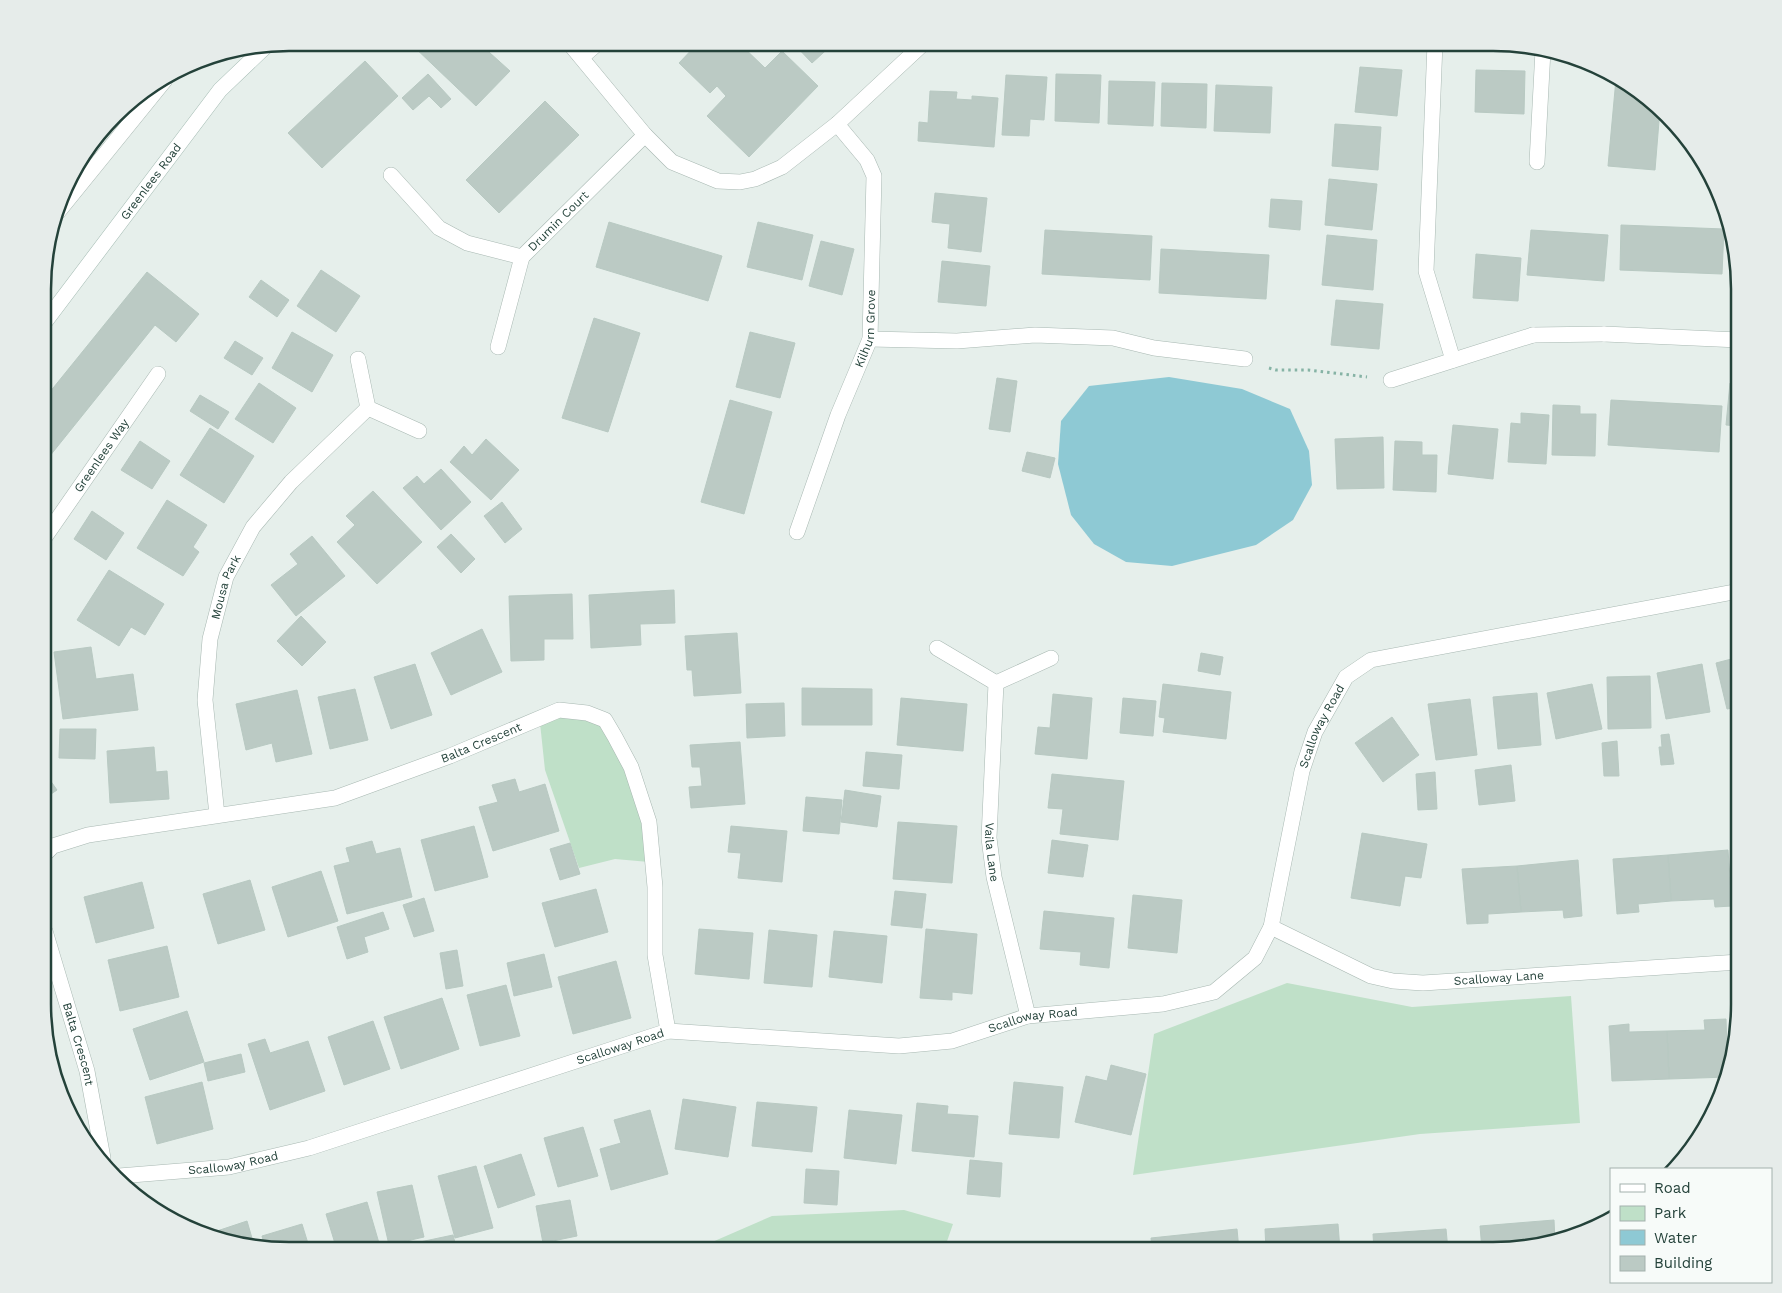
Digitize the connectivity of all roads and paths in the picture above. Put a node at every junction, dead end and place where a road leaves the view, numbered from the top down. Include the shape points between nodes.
1 (576, 51) edge
2 (589, 51) edge
3 (915, 51) edge
4 (1435, 51) edge
5 (259, 53) edge
6 (582, 57) junction
7 (1543, 57) edge
8 (155, 92) edge
9 (837, 124) junction
10 (645, 135) junction
11 (1537, 162) dead end
12 (391, 175) dead end
13 (69, 199) edge
14 (522, 257) junction
15 (51, 314) edge
16 (870, 339) junction
17 (1731, 340) edge
18 (498, 347) dead end
19 (358, 359) dead end
20 (1245, 360) joint
21 (1453, 360) junction
22 (158, 374) dead end
23 (1391, 380) joint
24 (368, 408) junction
25 (419, 431) dead end
26 (51, 528) edge
27 (797, 532) dead end
28 (1731, 592) edge
29 (937, 648) dead end
30 (1051, 658) dead end
31 (996, 684) junction
32 (217, 815) junction
33 (51, 848) edge
34 (1271, 927) junction
35 (51, 951) edge
36 (1731, 963) edge
37 (1028, 1016) junction
38 (668, 1031) junction
39 (102, 1151) edge
40 (125, 1176) edge

1 - 6 street
2 - 6 street
3 - 9 street
4 - 21 street via 1426,271
5 - 15 street, Greenlees Road via 220,90
6 - 10 street
7 - 11 street
8 - 13 street
9 - 10 street via 782,167 740,182 718,181 672,162
9 - 16 street, Kilhurn Grove via 867,160 874,176
10 - 14 street, Drumin Court
12 - 14 street, Drumin Court via 439,228 467,243
14 - 18 street
16 - 20 street via 957,341 1035,335 1113,338 1154,348
16 - 27 street, Kilhurn Grove via 838,414
17 - 21 street via 1604,334 1533,335
19 - 24 street
20 - 23 path via 1276,370 1308,370
21 - 23 street
22 - 26 street, Greenlees Way
24 - 25 street
24 - 32 street, Mousa Park via 291,482 253,527 226,577 210,639 205,700
28 - 34 street, Scalloway Road via 1371,660 1346,677 1316,732 1302,771
29 - 31 street
30 - 31 street
31 - 37 street, Vaila Lane via 989,838 994,877
32 - 33 street, Balta Crescent via 88,835
32 - 38 street, Balta Crescent via 335,798 450,756 559,710 587,713 605,720 631,767 648,822 655,887 655,955
34 - 36 street, Scalloway Lane via 1371,976 1393,981 1424,983
34 - 37 street, Scalloway Road via 1255,958 1214,992 1163,1004
35 - 39 street, Balta Crescent via 87,1071
37 - 38 street, Scalloway Road via 952,1041 899,1046
38 - 40 street, Scalloway Road via 309,1148 229,1167

